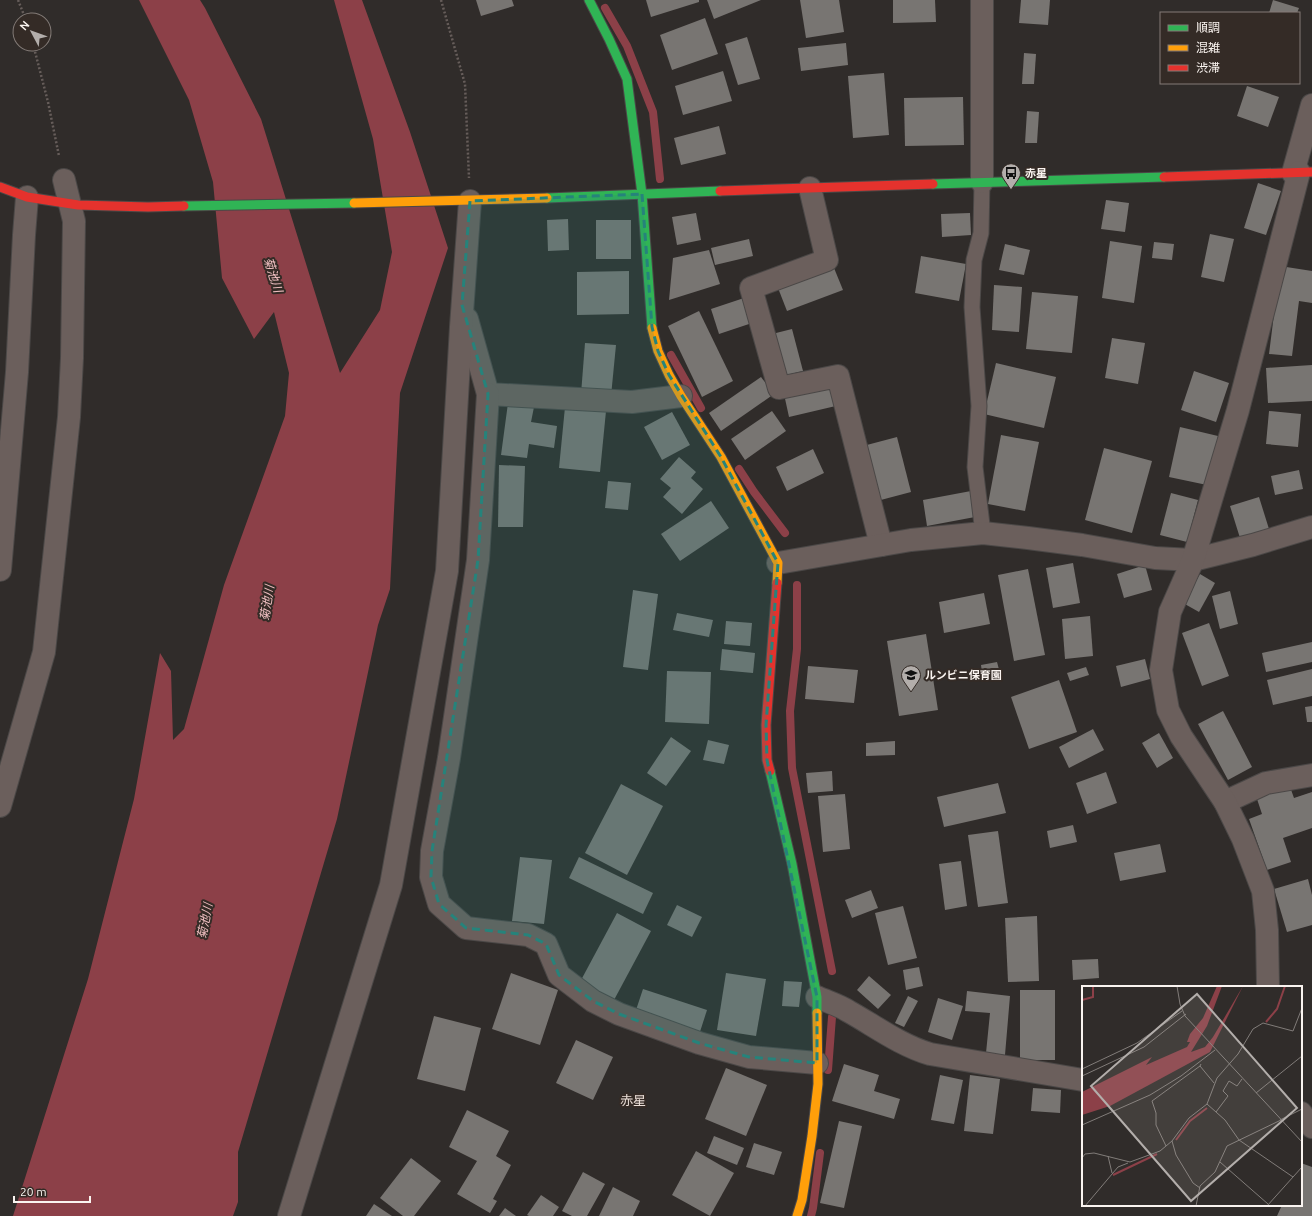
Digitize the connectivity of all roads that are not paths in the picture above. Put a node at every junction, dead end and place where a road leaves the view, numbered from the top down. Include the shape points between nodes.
1 (589, 0) edge
2 (982, 0) edge
3 (1312, 105) edge
4 (1301, 172) edge
5 (64, 180) road end
6 (982, 182) junction
7 (0, 187) edge
8 (810, 188) junction
9 (642, 194) junction
10 (27, 197) junction
11 (470, 201) junction
12 (74, 204) junction
13 (462, 305) junction
14 (488, 394) junction
15 (681, 396) junction
16 (1312, 527) edge
17 (983, 533) junction
18 (881, 545) junction
19 (1193, 560) junction
20 (778, 563) junction
21 (0, 570) edge
22 (1312, 775) edge
23 (1225, 802) junction
24 (0, 806) edge
25 (1268, 986) edge
26 (818, 997) junction
27 (817, 1064) junction
28 (1082, 1080) edge
29 (1302, 1114) edge
30 (1312, 1127) edge
31 (289, 1216) edge
32 (797, 1216) edge

1 - 9 street via 627,79
2 - 6 street
3 - 4 street
4 - 6 street
4 - 19 street via 1238,410
5 - 12 street
6 - 8 street
6 - 17 lane via 981,233 974,260 972,307 980,406 975,467
7 - 10 street
8 - 9 street
8 - 18 street via 827,260 751,288 779,388 838,376
9 - 11 street
9 - 15 street via 652,327 658,351
10 - 12 street
10 - 21 street via 17,372
11 - 12 street via 148,207
11 - 13 street
12 - 24 street via 69,417 44,652
13 - 14 street
13 - 31 street via 447,571 391,885
14 - 15 street via 632,402
14 - 27 street via 478,560 449,758 432,851 431,877 439,904 466,928 528,935 546,944 559,975 593,1000 619,1014 699,1043 749,1057
15 - 20 street via 721,457
16 - 19 street
17 - 18 street
17 - 19 street via 1082,545 1155,558
18 - 20 street
19 - 23 street via 1170,612 1161,670 1168,710 1181,736
20 - 26 street via 766,725 768,760 792,864
22 - 23 street via 1266,783
23 - 25 street via 1243,839 1263,891
26 - 27 street
26 - 28 street via 847,1010 914,1049 930,1054
27 - 32 street via 818,1084 812,1136
29 - 30 street

